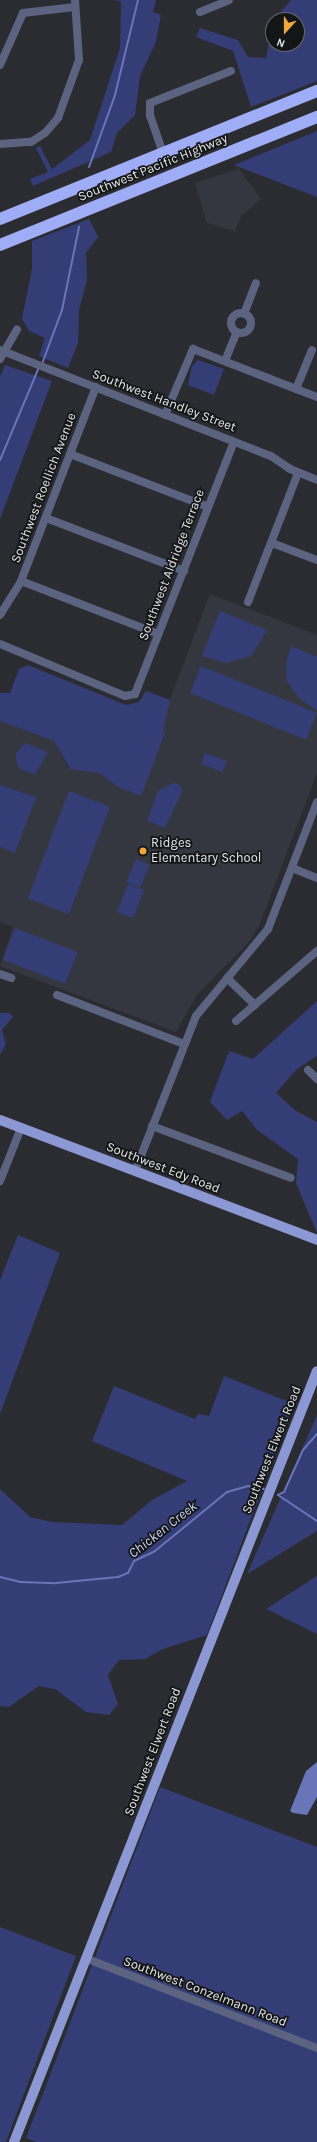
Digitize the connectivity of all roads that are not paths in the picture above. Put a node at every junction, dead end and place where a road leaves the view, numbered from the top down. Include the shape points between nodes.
1 (229, 0) edge
2 (75, 4) edge
3 (200, 12) dead end
4 (0, 65) edge
5 (231, 71) dead end
6 (317, 91) edge
7 (317, 117) edge
8 (0, 144) edge
9 (163, 153) junction
10 (0, 219) edge
11 (0, 246) edge
12 (256, 283) dead end
13 (244, 314) junction
14 (17, 329) dead end
15 (237, 332) junction
16 (312, 350) dead end
17 (1, 354) edge
18 (225, 361) junction
19 (96, 387) junction
20 (296, 388) junction
21 (317, 397) edge
22 (165, 415) junction
23 (234, 442) junction
24 (70, 454) junction
25 (298, 472) junction
26 (317, 480) edge
27 (208, 507) junction
28 (46, 518) junction
29 (272, 543) junction
30 (317, 560) edge
31 (184, 571) junction
32 (21, 581) junction
33 (248, 602) dead end
34 (0, 615) edge
35 (158, 634) junction
36 (0, 644) edge
37 (317, 802) edge
38 (292, 868) junction
39 (317, 878) edge
40 (317, 951) edge
41 (0, 974) edge
42 (11, 978) dead end
43 (227, 978) junction
44 (57, 995) dead end
45 (254, 1005) junction
46 (236, 1022) dead end
47 (184, 1044) junction
48 (308, 1070) dead end
49 (317, 1079) edge
50 (0, 1120) edge
51 (152, 1126) junction
52 (21, 1128) junction
53 (135, 1172) junction
54 (291, 1178) dead end
55 (0, 1181) edge
56 (317, 1240) edge
57 (317, 1371) edge
58 (85, 1958) junction
59 (317, 2048) edge
60 (14, 2142) edge

1 - 3 street
2 - 4 street via 23,13
2 - 8 street via 80,57 58,118 34,140 16,145
5 - 9 street via 150,103 150,116
6 - 9 highway, Southwest Pacific Highway
7 - 11 highway, Southwest Pacific Highway
9 - 10 highway, Southwest Pacific Highway
12 - 13 street
13 - 15 street via 234,315 232,319
13 - 15 street via 251,321 249,328
14 - 17 street
15 - 18 street
16 - 20 street
17 - 19 street, Southwest Handley Street
18 - 20 street
18 - 22 street via 193,349
19 - 22 street, Southwest Handley Street
19 - 24 street, Southwest Roellich Avenue
20 - 21 street
22 - 23 street, Southwest Handley Street
23 - 25 street, Southwest Handley Street via 271,456
23 - 27 street, Southwest Aldridge Terrace
24 - 27 street
24 - 28 street, Southwest Roellich Avenue
25 - 26 street, Southwest Handley Street
25 - 29 street
27 - 31 street, Southwest Aldridge Terrace
28 - 31 street
28 - 32 street, Southwest Roellich Avenue
29 - 30 street
29 - 33 street
31 - 35 street, Southwest Aldridge Terrace
32 - 34 street, Southwest Roellich Avenue
32 - 35 street
35 - 36 street, Southwest Aldridge Terrace via 132,696
37 - 38 street
38 - 39 street
38 - 43 street via 268,929 254,951
40 - 45 street
41 - 42 street
43 - 45 street
43 - 47 street via 202,1005
44 - 47 street
45 - 46 street
47 - 51 street
48 - 49 street
50 - 52 main road, Southwest Edy Road
51 - 53 street
51 - 54 street
52 - 53 main road, Southwest Edy Road
52 - 55 street
53 - 56 main road, Southwest Edy Road
57 - 58 main road, Southwest Elwert Road
58 - 59 street, Southwest Conzelmann Road
58 - 60 main road, Southwest Elwert Road

